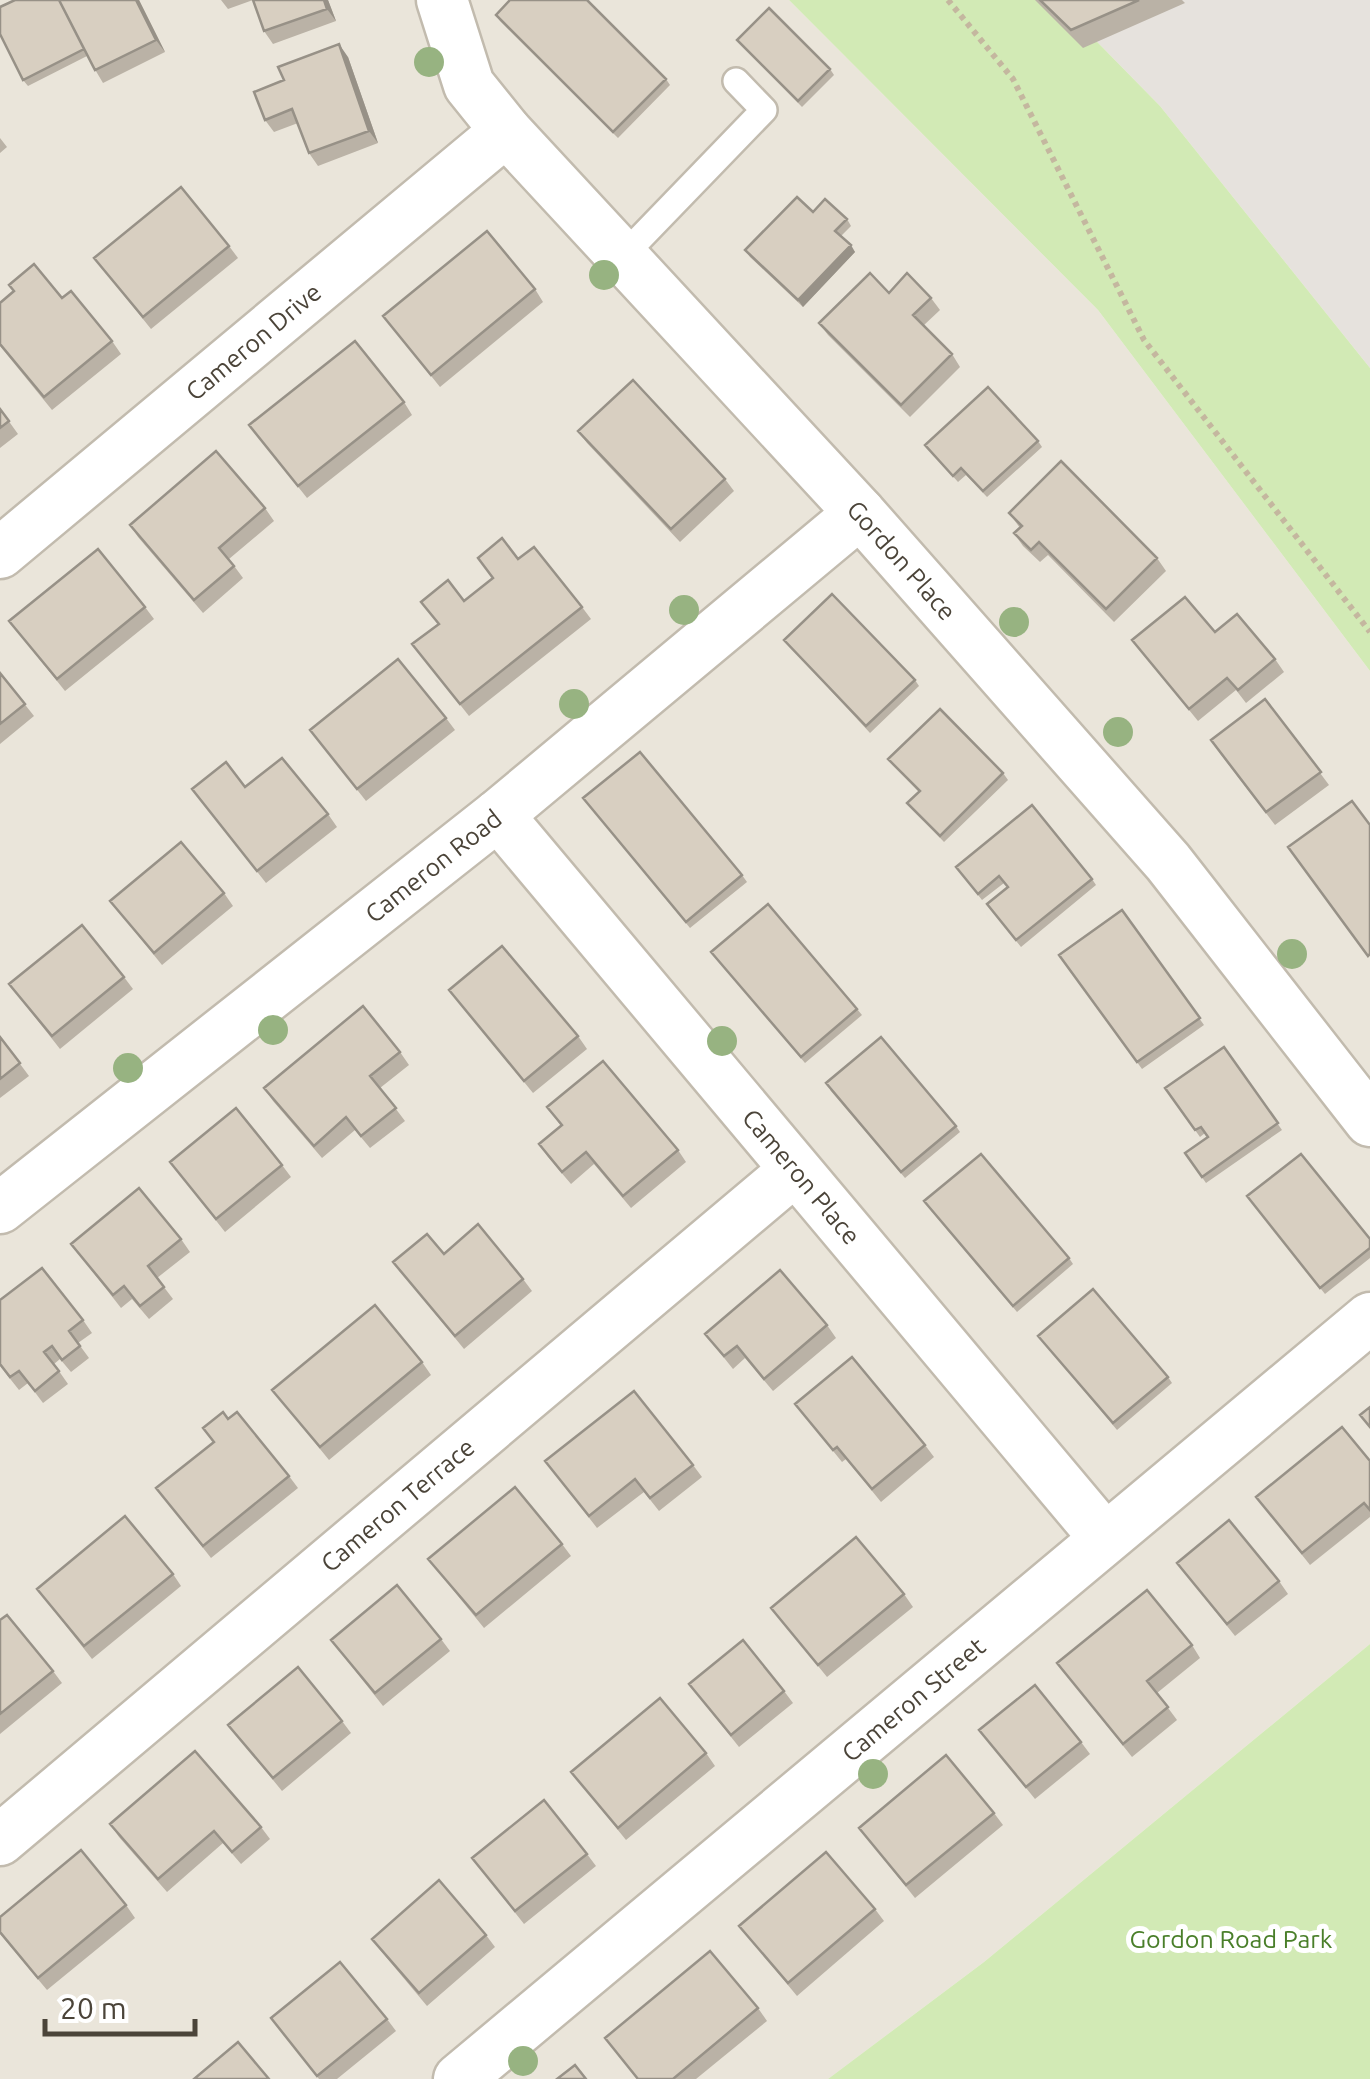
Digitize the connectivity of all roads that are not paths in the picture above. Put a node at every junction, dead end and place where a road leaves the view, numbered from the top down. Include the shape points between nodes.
1 (442, 0) edge
2 (736, 81) dead end
3 (506, 131) junction
4 (623, 256) junction
5 (860, 513) junction
6 (0, 553) edge
7 (498, 815) junction
8 (1370, 1121) edge
9 (795, 1170) junction
10 (0, 1208) edge
11 (1370, 1318) edge
12 (1104, 1537) junction
13 (0, 1840) edge
14 (458, 2079) edge

1 - 3 street, Gordon Place via 470,84
2 - 4 lane via 764,110
3 - 4 street, Gordon Place
3 - 6 street, Cameron Drive
4 - 5 street, Gordon Place
5 - 7 street, Cameron Road
5 - 8 street, Gordon Place via 1168,862
7 - 9 street, Cameron Place
7 - 10 street, Cameron Road
9 - 12 street, Cameron Place
9 - 13 street, Cameron Terrace
11 - 12 street, Cameron Street
12 - 14 street, Cameron Street

